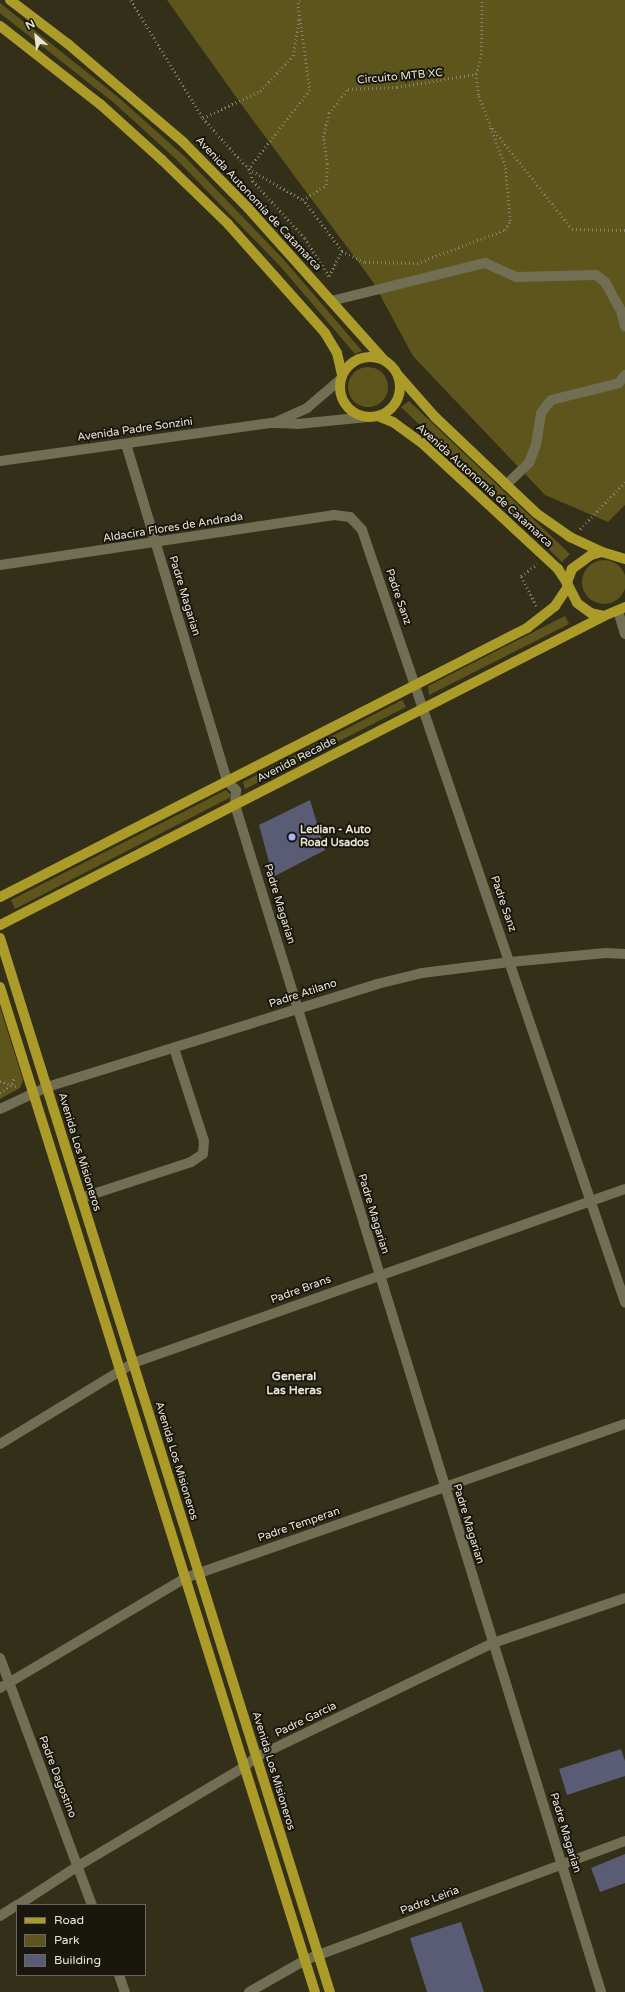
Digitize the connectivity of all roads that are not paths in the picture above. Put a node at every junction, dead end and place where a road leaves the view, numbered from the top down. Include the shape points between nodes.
1 (10, 0) edge
2 (0, 26) edge
3 (331, 301) junction
4 (625, 326) edge
5 (384, 360) junction
6 (398, 375) junction
7 (625, 375) edge
8 (342, 377) junction
9 (373, 416) junction
10 (272, 423) junction
11 (126, 444) junction
12 (0, 461) edge
13 (506, 485) junction
14 (350, 517) joint
15 (155, 543) junction
16 (602, 552) junction
17 (624, 558) edge
18 (0, 566) edge
19 (567, 585) junction
20 (621, 609) edge
21 (604, 616) junction
22 (625, 634) edge
23 (415, 685) junction
24 (424, 709) junction
25 (227, 781) junction
26 (235, 805) junction
27 (0, 897) edge
28 (0, 925) edge
29 (0, 938) edge
30 (625, 954) edge
31 (510, 962) junction
32 (0, 987) edge
33 (299, 1008) junction
34 (174, 1048) junction
35 (47, 1087) junction
36 (33, 1094) junction
37 (0, 1109) edge
38 (625, 1189) edge
39 (81, 1198) junction
40 (590, 1201) junction
41 (378, 1275) junction
42 (625, 1302) edge
43 (133, 1364) junction
44 (120, 1370) junction
45 (625, 1424) edge
46 (0, 1444) edge
47 (444, 1486) junction
48 (199, 1573) junction
49 (185, 1578) junction
50 (625, 1598) edge
51 (493, 1643) junction
52 (0, 1658) edge
53 (9, 1683) junction
54 (0, 1688) edge
55 (256, 1757) junction
56 (244, 1767) junction
57 (625, 1841) edge
58 (562, 1864) junction
59 (78, 1866) junction
60 (19, 1904) edge
61 (92, 1904) edge
62 (16, 1906) edge
63 (0, 1916) edge
64 (318, 1956) junction
65 (305, 1960) junction
66 (119, 1976) edge
67 (125, 1992) edge
68 (249, 1992) edge
69 (315, 1992) edge
70 (330, 1992) edge
71 (601, 1992) edge

1 - 3 main road, Avenida Autonomía de Catamarca via 68,44 183,142 248,208
2 - 8 main road via 100,104 228,224 325,333 337,353
3 - 4 street via 486,263 516,277 596,275 605,282 621,311
3 - 5 main road, Avenida Autonomía de Catamarca
5 - 6 main road
5 - 8 main road via 364,357 355,361
6 - 9 main road via 399,395 395,404
6 - 13 main road, Avenida Autonomía de Catamarca via 435,417
7 - 13 street via 619,383 551,400 541,413 536,445 529,463
8 - 9 main road via 341,394 344,403 350,410
8 - 10 street, Avenida Padre Sonzini via 308,408
9 - 10 street, Avenida Padre Sonzini via 297,424
9 - 19 main road, Avenida Autonomía de Catamarca via 394,422 421,442 558,569
10 - 11 street, Avenida Padre Sonzini
11 - 12 street, Avenida Padre Sonzini
11 - 15 street, Padre Magarian
13 - 16 main road, Avenida Autonomía de Catamarca via 559,530
14 - 15 street, Aldacira Flores de Andrada via 334,515
14 - 23 street, Padre Sanz via 362,530
15 - 18 street, Aldacira Flores de Andrada
15 - 25 street, Padre Magarian
16 - 17 main road, Avenida Autonomía de Catamarca
16 - 19 main road, Avenida Recalde via 580,561 572,569
19 - 21 main road, Avenida Autonomía de Catamarca via 584,610
19 - 23 main road, Avenida Recalde via 555,606 527,628
20 - 21 main road, Avenida Recalde
20 - 22 street
21 - 24 main road, Avenida Recalde
23 - 24 street, Padre Sanz
23 - 25 main road, Avenida Recalde
24 - 26 main road, Avenida Recalde
24 - 31 street, Padre Sanz
25 - 26 street, Padre Magarian via 236,790
25 - 27 main road, Avenida Recalde
26 - 28 main road, Avenida Recalde
26 - 33 street, Padre Magarian
29 - 35 main road, Avenida Los Misioneros
30 - 31 street, Padre Atilano via 606,953
31 - 33 street, Padre Atilano via 422,973
31 - 40 street, Padre Sanz
32 - 36 main road
33 - 34 street, Padre Atilano
33 - 41 street, Padre Magarian
34 - 35 street, Padre Atilano
34 - 39 street via 204,1141 203,1154 191,1162
35 - 36 street, Padre Atilano
35 - 39 main road, Avenida Los Misioneros
36 - 37 street, Padre Atilano
36 - 44 main road
38 - 40 street, Padre Brans
39 - 43 main road, Avenida Los Misioneros
40 - 41 street, Padre Brans
40 - 42 street, Padre Sanz
41 - 43 street, Padre Brans
41 - 47 street, Padre Magarian
43 - 44 street, Padre Brans
43 - 48 main road, Avenida Los Misioneros
44 - 46 street, Padre Brans
44 - 49 main road
45 - 47 street, Padre Temperan
47 - 48 street, Padre Temperan
47 - 51 street, Padre Magarian
48 - 49 street, Padre Temperan
48 - 55 main road, Avenida Los Misioneros
49 - 53 street, Padre Temperan
49 - 56 main road
50 - 51 street, Padre García
51 - 55 street, Padre García
51 - 58 street, Padre Magarian
52 - 53 street, Padre Dagostino
53 - 54 street, Padre Temperan
53 - 59 street, Padre Dagostino
55 - 56 street, Padre García
55 - 64 main road, Avenida Los Misioneros
56 - 59 street, Padre García
56 - 65 main road
57 - 58 street, Padre Leiria
58 - 64 street, Padre Leiria
58 - 71 street, Padre Magarian
59 - 60 street, Padre García
59 - 61 street, Padre Dagostino
62 - 63 street, Padre García
64 - 65 street, Padre Leiria
64 - 70 main road, Avenida Los Misioneros
65 - 68 street, Padre Leiria
65 - 69 main road
66 - 67 street

